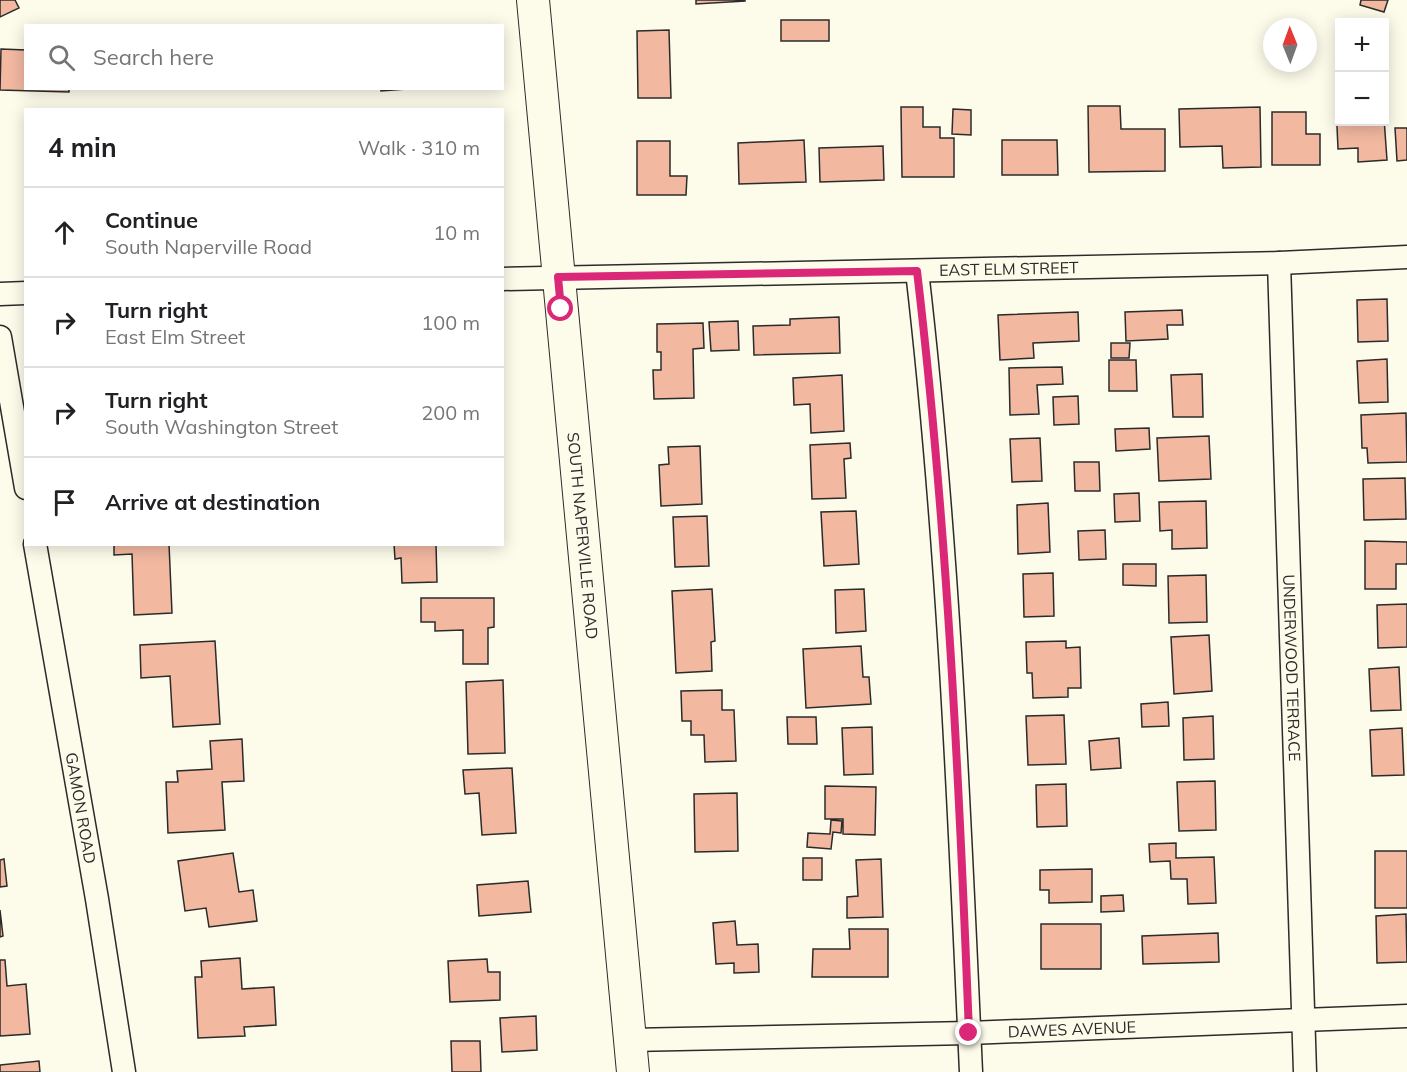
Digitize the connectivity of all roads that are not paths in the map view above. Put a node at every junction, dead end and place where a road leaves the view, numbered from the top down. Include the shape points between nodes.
1 (533, 0) edge
2 (1407, 257) edge
3 (1279, 263) junction
4 (917, 271) junction
5 (558, 277) junction
6 (504, 279) edge
7 (24, 293) edge
8 (0, 294) edge
9 (0, 337) edge
10 (24, 476) edge
11 (35, 546) edge
12 (1407, 1016) edge
13 (1304, 1020) junction
14 (969, 1033) junction
15 (630, 1040) junction
16 (124, 1072) edge
17 (633, 1072) edge
18 (971, 1072) edge
19 (1305, 1072) edge

1 - 5 main road, SOUTH NAPERVILLE ROAD
2 - 3 street, EAST ELM STREET
3 - 4 street, EAST ELM STREET
3 - 13 street, UNDERWOOD TERRACE
4 - 5 street, EAST ELM STREET
4 - 14 street via 938,473 950,644
5 - 6 street, EAST ELM STREET
5 - 15 main road, SOUTH NAPERVILLE ROAD
7 - 8 street
9 - 10 street
11 - 16 street, GAMON ROAD via 98,899
12 - 13 street, DAWES AVENUE
13 - 14 street, DAWES AVENUE
13 - 19 street, UNDERWOOD TERRACE
14 - 15 street, DAWES AVENUE
14 - 18 street
15 - 17 main road, SOUTH NAPERVILLE ROAD

